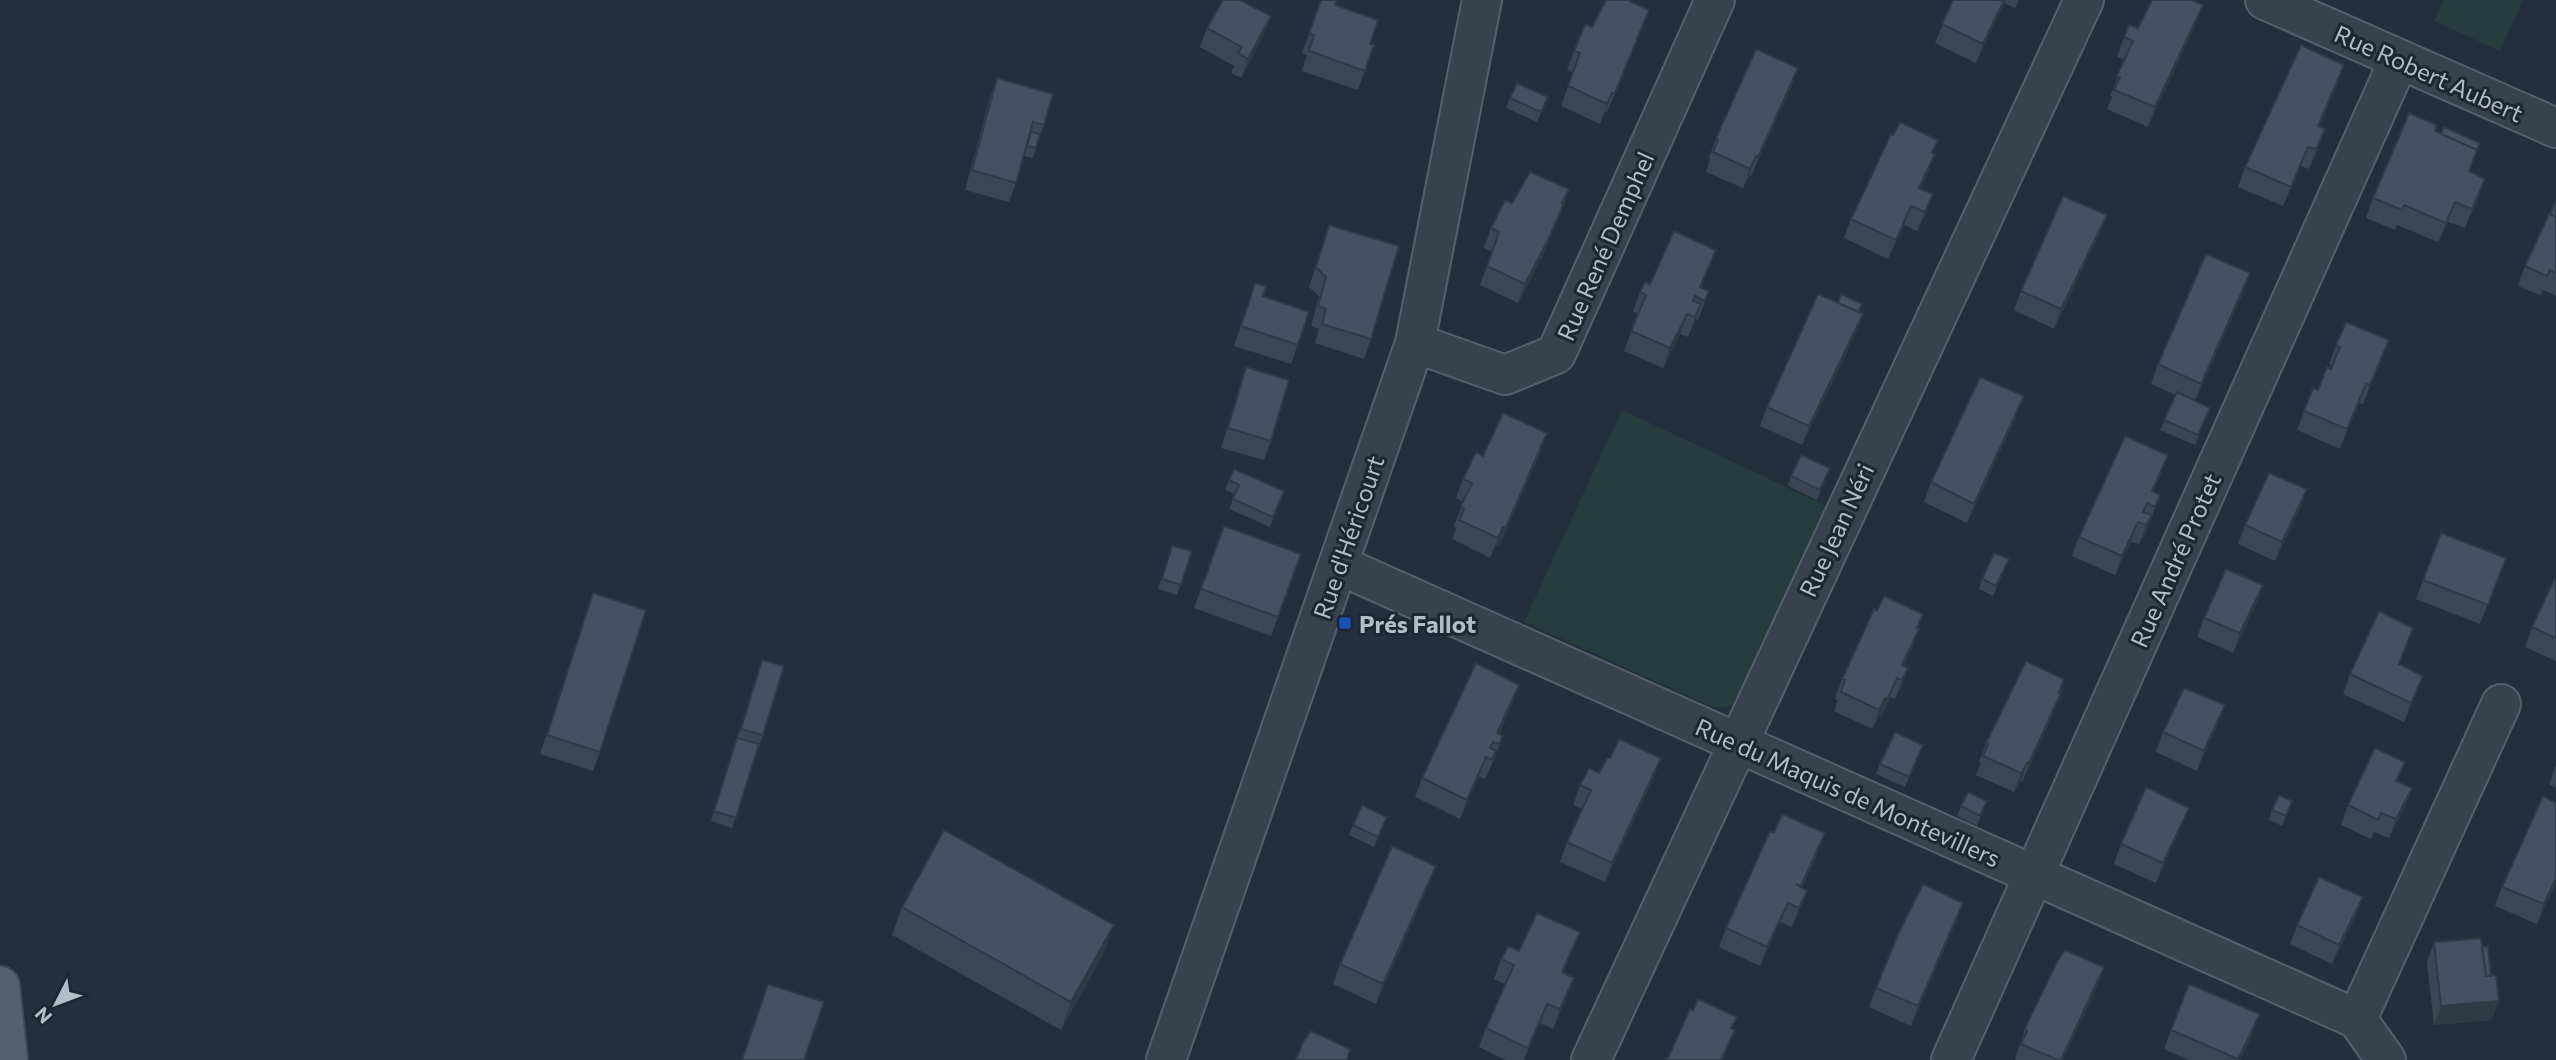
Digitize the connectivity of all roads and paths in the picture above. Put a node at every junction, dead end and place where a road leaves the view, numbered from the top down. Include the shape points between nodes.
1 (1482, 0) edge
2 (1715, 0) edge
3 (2084, 0) edge
4 (2264, 0) edge
5 (2399, 60) junction
6 (2556, 128) edge
7 (1415, 343) junction
8 (1339, 565) junction
9 (2501, 704) dead end
10 (1738, 741) junction
11 (2034, 876) junction
12 (0, 986) edge
13 (2357, 1019) junction
14 (8, 1060) edge
15 (1166, 1060) edge
16 (1591, 1060) edge
17 (1951, 1060) edge
18 (2386, 1060) edge

1 - 7 street, Rue d'Héricourt
2 - 7 street, Rue René Demphel via 1556,355 1505,375
3 - 10 street, Rue Jean Néri
4 - 5 street, Rue Robert Aubert
5 - 6 street, Rue Robert Aubert
5 - 11 street, Rue André Protet
7 - 8 street, Rue d'Héricourt
8 - 10 street, Rue du Maquis de Montevillers
8 - 15 street, Rue d'Héricourt
9 - 13 street
10 - 11 street, Rue du Maquis de Montevillers
10 - 16 street, Rue Jean Néri
11 - 13 street, Rue du Maquis de Montevillers
11 - 17 street, Rue André Protet
12 - 14 main road
13 - 18 street

